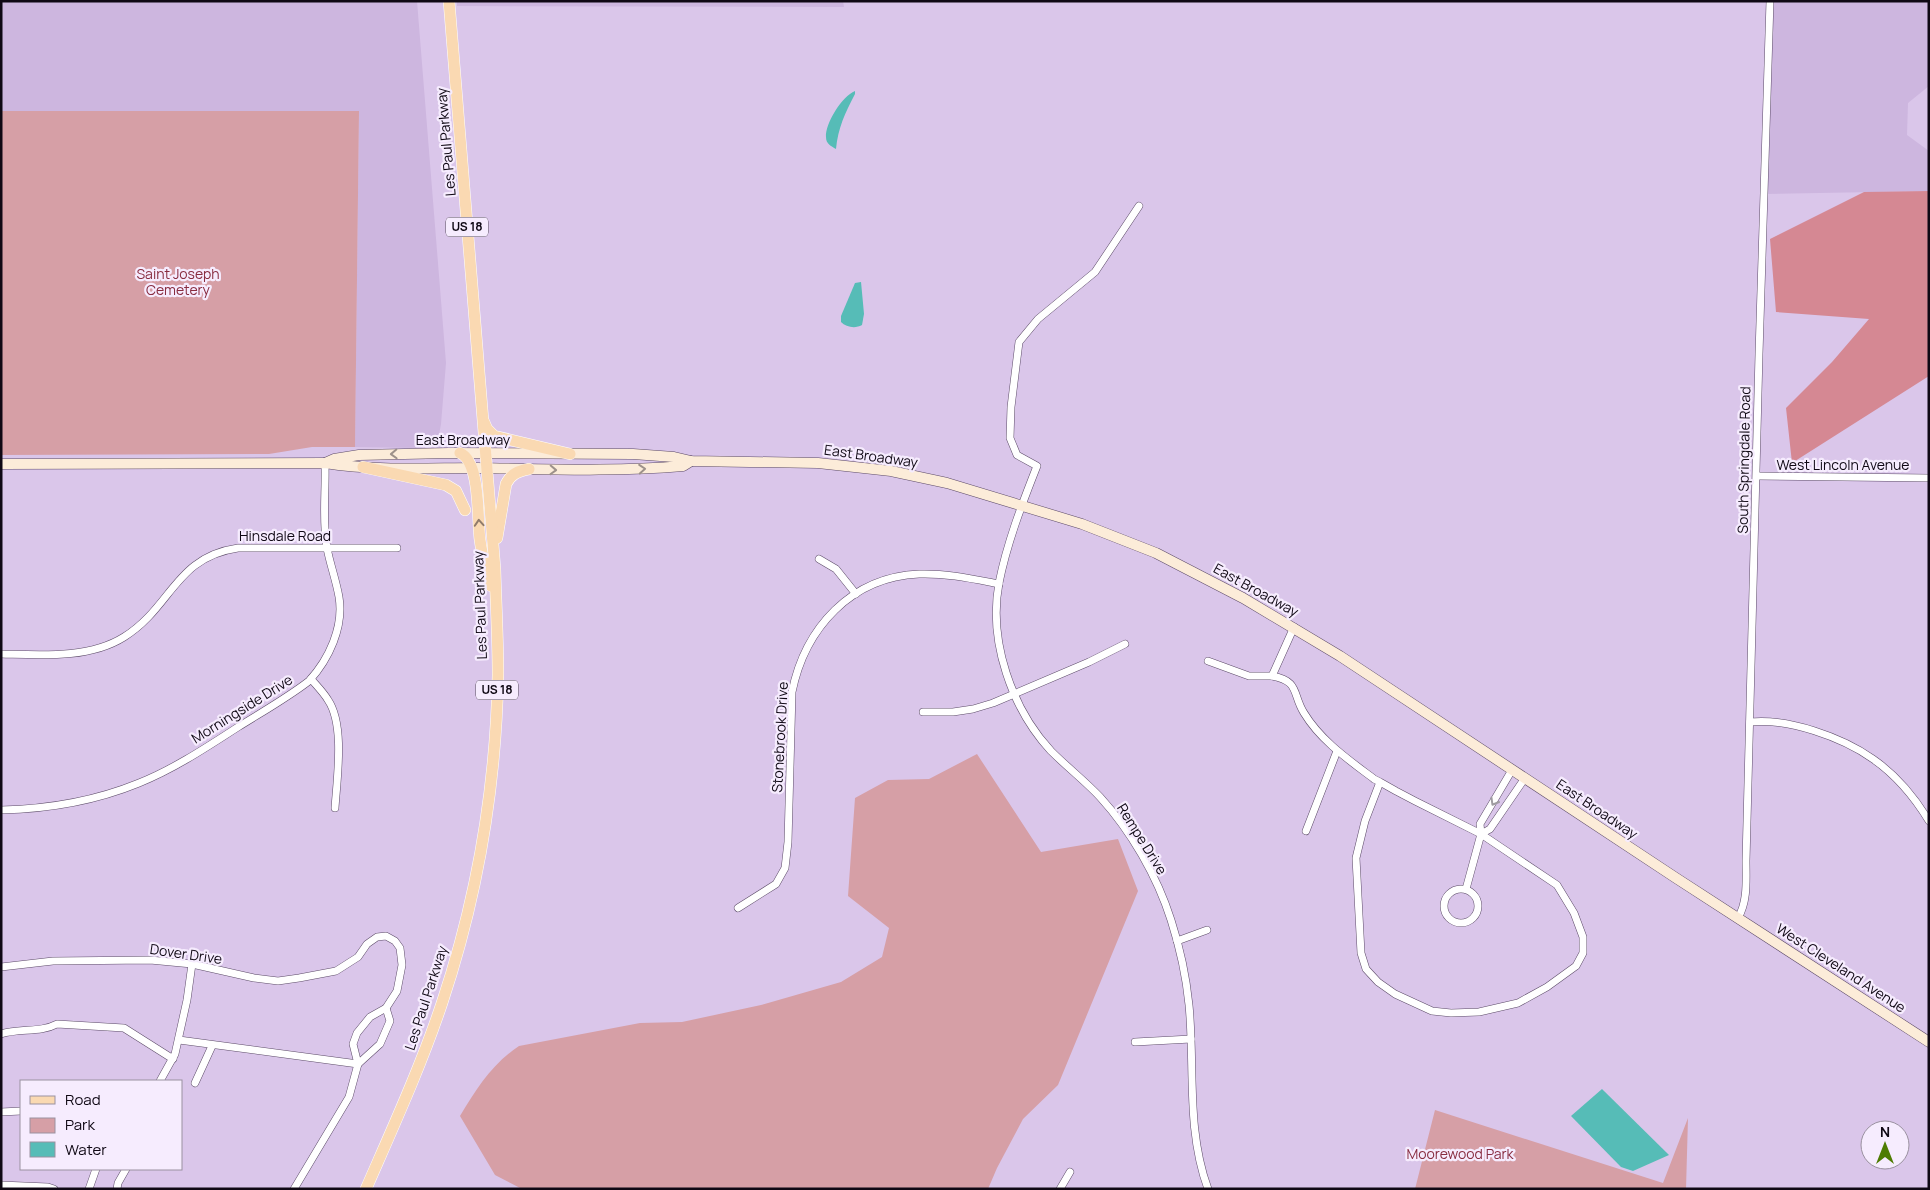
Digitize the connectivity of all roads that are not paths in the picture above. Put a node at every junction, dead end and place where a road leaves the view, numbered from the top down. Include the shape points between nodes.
1 (449, 1) edge
2 (1770, 1) edge
3 (1139, 206) dead end
4 (482, 418) junction
5 (460, 453) junction
6 (485, 453) junction
7 (570, 454) junction
8 (692, 461) junction
9 (326, 463) junction
10 (1, 464) edge
11 (363, 468) junction
12 (467, 468) junction
13 (487, 468) junction
14 (529, 469) junction
15 (1757, 476) junction
16 (1929, 478) edge
17 (1021, 505) junction
18 (465, 510) dead end
19 (327, 548) junction
20 (397, 548) dead end
21 (494, 557) junction
22 (819, 559) dead end
23 (999, 584) junction
24 (856, 594) junction
25 (496, 604) junction
26 (1294, 627) junction
27 (1124, 644) dead end
28 (1, 654) edge
29 (1208, 661) dead end
30 (1272, 676) junction
31 (311, 679) junction
32 (1014, 694) junction
33 (923, 712) dead end
34 (1750, 722) junction
35 (1337, 751) junction
36 (1512, 770) junction
37 (1525, 778) junction
38 (1380, 782) junction
39 (335, 808) dead end
40 (1, 810) edge
41 (1929, 821) edge
42 (1306, 831) dead end
43 (1481, 834) junction
44 (1466, 889) junction
45 (738, 908) dead end
46 (1738, 918) junction
47 (1207, 930) dead end
48 (1177, 941) junction
49 (192, 964) junction
50 (1, 967) edge
51 (386, 1008) junction
52 (1, 1034) edge
53 (1191, 1039) junction
54 (179, 1040) junction
55 (1135, 1042) dead end
56 (1929, 1042) edge
57 (212, 1046) junction
58 (173, 1059) junction
59 (358, 1064) junction
60 (161, 1080) edge
61 (195, 1083) dead end
62 (20, 1111) edge
63 (1, 1112) edge
64 (96, 1170) edge
65 (125, 1170) edge
66 (1070, 1172) dead end
67 (1, 1185) edge
68 (54, 1189) edge
69 (89, 1189) edge
70 (117, 1189) edge
71 (294, 1189) edge
72 (366, 1189) edge
73 (1060, 1189) edge
74 (1208, 1189) edge

1 - 4 main road, Les Paul Parkway / US 18
2 - 15 street, South Springdale Road
3 - 17 street, Rempe Drive via 1095,272 1038,319 1019,342 1010,438 1017,455 1037,466
4 - 6 main road, Les Paul Parkway / US 18
4 - 7 main road via 486,429 494,436
5 - 6 main road, East Broadway
5 -> 9 main road, East Broadway via 359,455
5 - 12 main road via 467,457
6 - 7 main road, East Broadway
6 - 13 main road, Les Paul Parkway / US 18
7 - 8 main road, East Broadway via 633,454
14 -> 8 main road, East Broadway via 629,470 683,466
8 - 17 main road, East Broadway via 805,462 872,468 939,480
9 - 10 main road, East Broadway
9 - 11 main road, East Broadway
9 - 19 street, Morningside Drive
11 - 12 main road, East Broadway
11 - 18 main road via 446,485 456,491
12 - 13 main road, East Broadway
25 -> 12 main road via 483,559 475,480
13 - 14 main road, East Broadway
13 - 21 main road, Les Paul Parkway / US 18
14 - 21 main road via 517,471 506,484
15 - 16 street, West Lincoln Avenue
15 - 34 street, South Springdale Road
17 - 23 street, Rempe Drive
17 - 26 main road, East Broadway via 1087,525 1156,553
19 - 20 street, Hinsdale Road
19 - 28 street, Hinsdale Road via 238,548 214,554 192,567 137,629 108,645 57,654
19 - 31 street, Morningside Drive via 339,598 339,623 327,656
21 - 25 main road, Les Paul Parkway / US 18
22 - 24 street via 836,569
23 - 24 street, Stonebrook Drive via 917,574 885,581
23 - 32 street, Rempe Drive via 999,642
24 - 45 street, Stonebrook Drive via 817,630 796,673 791,708 785,868 776,884
25 - 72 main road, Les Paul Parkway / US 18 via 498,677 492,771 468,910 449,983 428,1042
26 - 30 street
26 - 36 main road, East Broadway
27 - 32 street
29 - 30 street via 1249,676
30 - 35 street via 1292,684 1304,714
31 - 39 street via 328,700 337,727
31 - 40 street, Morningside Drive via 224,736 139,783 54,807
32 - 33 street via 973,709
32 - 48 street, Rempe Drive via 1035,732 1119,819 1153,877
34 - 41 street via 1778,723 1813,731 1872,758 1908,792
34 - 46 street, South Springdale Road via 1745,896
35 - 38 street
35 - 42 street
36 - 37 main road, East Broadway
36 -> 43 street via 1480,824
37 - 43 street via 1490,829
37 - 46 main road, East Broadway
38 - 43 street
38 - 43 street via 1358,842 1356,858 1361,953 1366,969 1378,982 1395,994 1432,1011 1479,1012 1518,1003 1566,974 1576,966 1583,953 1580,927 1557,885
43 - 44 street
44 - 44 street via 1453,890 1444,900 1446,915 1455,923 1465,924 1477,914 1476,897
46 - 56 main road, West Cleveland Avenue
47 - 48 street
48 - 53 street, Rempe Drive via 1185,974
49 - 50 street, Dover Drive via 108,960 53,961
49 - 51 street, Dover Drive via 254,978 299,978 336,971 358,957 367,944 377,937 386,936 400,948 402,965 397,990
49 - 54 street
51 - 59 street via 390,1021 380,1044
51 - 59 street via 370,1018 357,1033 354,1044
52 - 58 street via 13,1030 47,1029 57,1024 124,1028
53 - 55 street
53 - 74 street, Rempe Drive via 1195,1137
54 - 57 street
54 - 58 street
57 - 59 street
57 - 61 street
58 - 60 street
59 - 71 street via 349,1097
62 - 63 street
64 - 69 street
65 - 70 street
66 - 73 street
67 - 68 street

